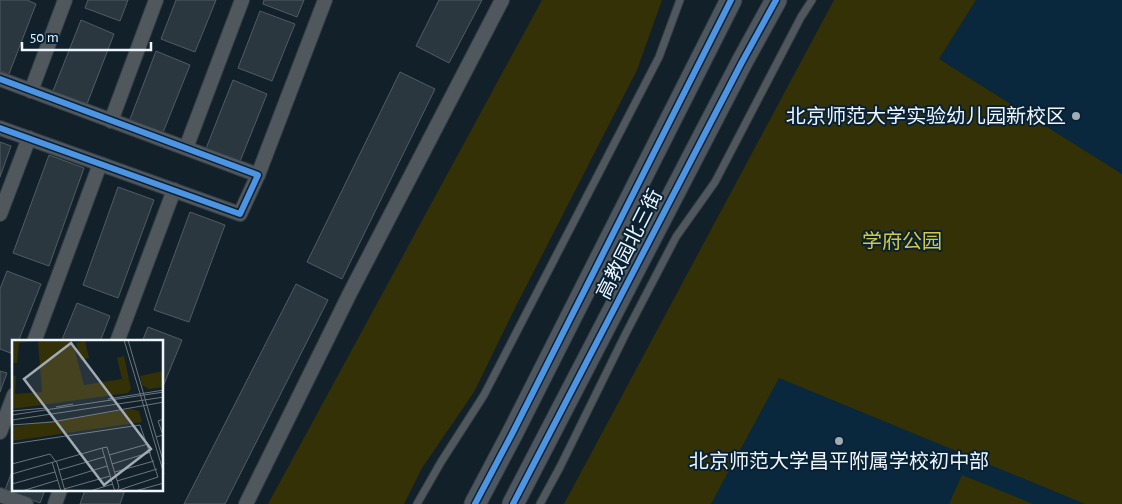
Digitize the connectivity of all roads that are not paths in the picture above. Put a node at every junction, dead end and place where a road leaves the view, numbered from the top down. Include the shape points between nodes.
1 (65, 0) edge
2 (156, 0) edge
3 (242, 0) edge
4 (325, 0) edge
5 (502, 0) edge
6 (680, 0) edge
7 (731, 0) edge
8 (776, 0) edge
9 (812, 0) edge
10 (0, 79) edge
11 (31, 91) junction
12 (111, 121) junction
13 (0, 128) edge
14 (29, 138) junction
15 (186, 148) junction
16 (100, 164) junction
17 (258, 175) junction
18 (174, 190) junction
19 (0, 214) edge
20 (35, 340) edge
21 (117, 340) edge
22 (12, 400) edge
23 (0, 432) edge
24 (59, 492) edge
25 (0, 495) edge
26 (26, 504) edge
27 (55, 504) edge
28 (246, 504) edge
29 (418, 504) edge
30 (475, 504) edge
31 (513, 504) edge
32 (540, 504) edge

1 - 11 street
2 - 12 street
3 - 15 street
4 - 17 street
5 - 28 street via 350,293
6 - 29 lane via 659,57 501,362
7 - 30 main road, 高教园北三街
8 - 31 main road, 高教园北三街
9 - 32 lane via 716,182 676,237
10 - 11 street
11 - 12 street
12 - 15 street
13 - 14 street
14 - 16 street
14 - 19 street
15 - 17 street
16 - 18 street
16 - 20 street
17 - 18 street via 240,214
18 - 21 street
22 - 23 street
24 - 27 street
25 - 26 street

